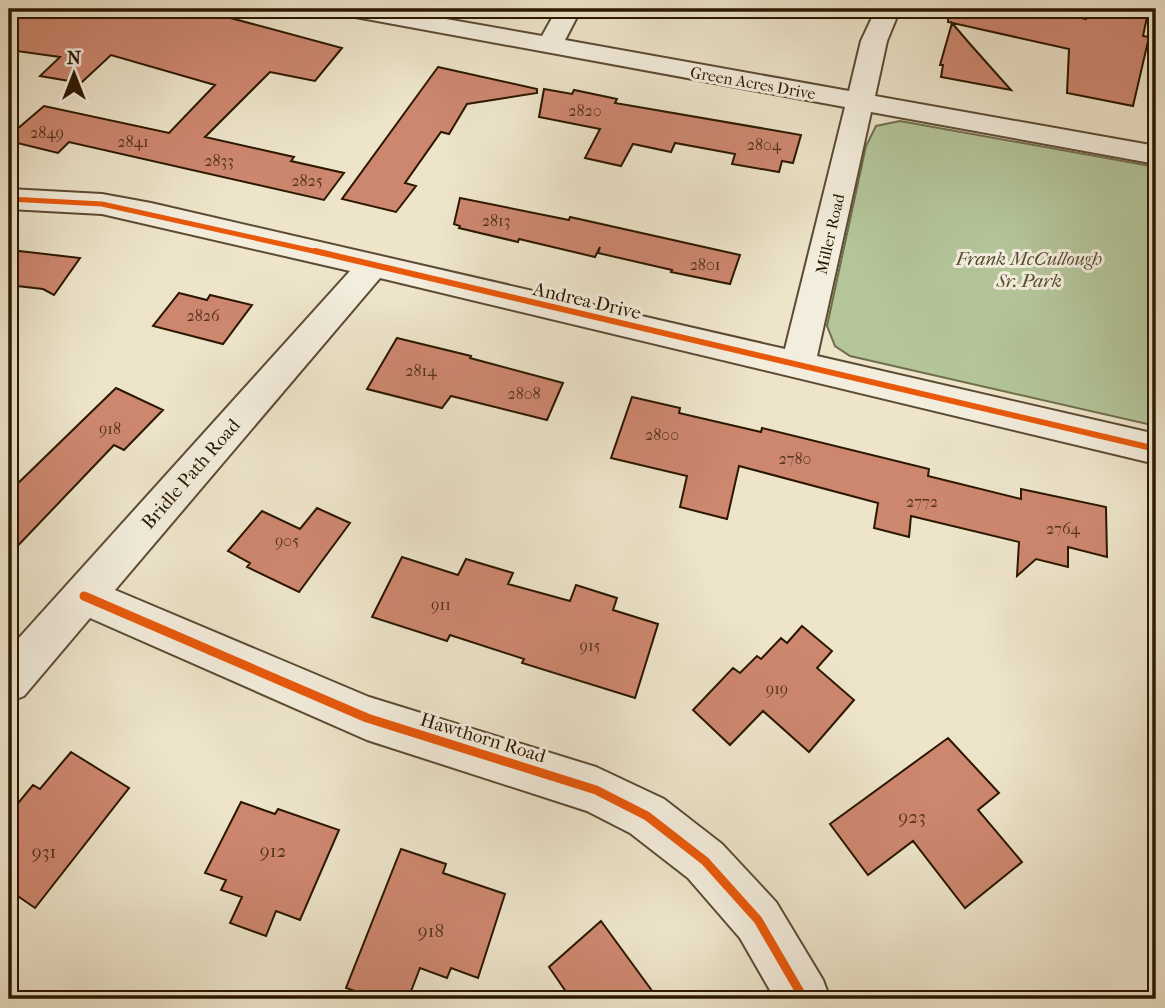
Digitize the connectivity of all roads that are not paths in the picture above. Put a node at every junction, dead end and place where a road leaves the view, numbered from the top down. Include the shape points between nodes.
1 (350, 9) edge
2 (569, 9) edge
3 (888, 9) edge
4 (549, 46) junction
5 (861, 102) junction
6 (1156, 155) edge
7 (9, 199) edge
8 (372, 267) junction
9 (798, 366) junction
10 (1156, 449) edge
11 (84, 596) junction
12 (9, 681) edge
13 (804, 999) edge

1 - 4 street, Green Acres Drive
2 - 4 street
3 - 5 street, Miller Road via 874,41
4 - 5 street, Green Acres Drive
5 - 6 street, Green Acres Drive
5 - 9 street, Miller Road
7 - 8 street, Andrea Drive via 150,213
8 - 9 street, Andrea Drive
8 - 11 street, Bridle Path Road
9 - 10 street, Andrea Drive
11 - 12 street, Bridle Path Road
11 - 13 street, Hawthorn Road via 368,718 596,790 647,816 705,861 758,920

